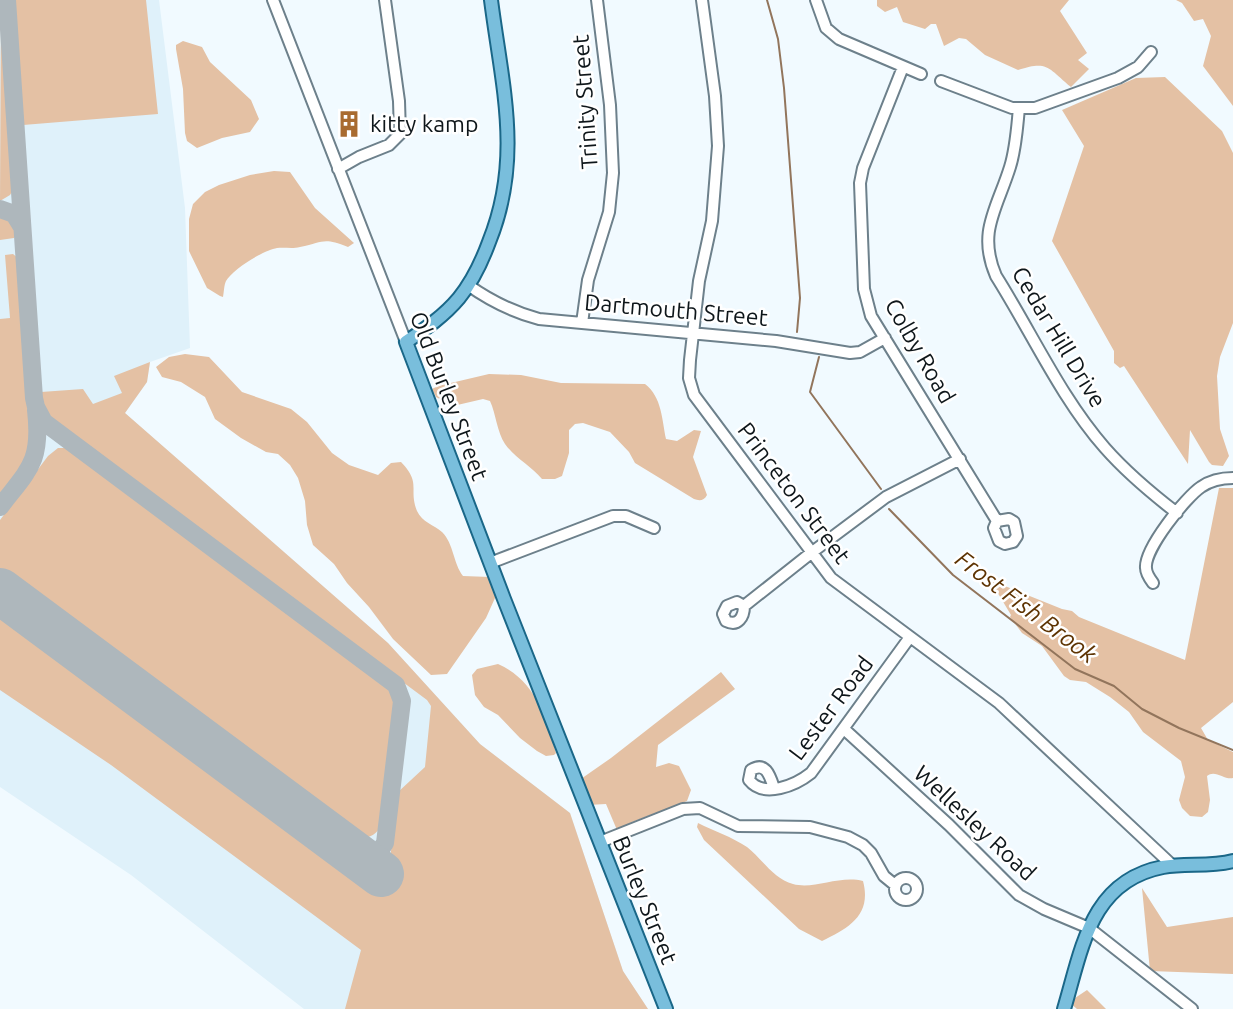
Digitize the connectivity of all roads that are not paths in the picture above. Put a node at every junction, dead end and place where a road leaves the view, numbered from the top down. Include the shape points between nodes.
1 (272, 0) edge
2 (385, 0) edge
3 (491, 0) edge
4 (597, 0) edge
5 (702, 0) edge
6 (817, 0) edge
7 (1151, 52) dead end
8 (903, 67) junction
9 (921, 74) dead end
10 (942, 81) dead end
11 (1019, 108) junction
12 (338, 169) junction
13 (468, 285) junction
14 (582, 323) junction
15 (693, 333) junction
16 (885, 338) junction
17 (406, 342) junction
18 (960, 459) junction
19 (1233, 478) edge
20 (1177, 513) junction
21 (998, 521) dead end
22 (654, 528) dead end
23 (811, 552) junction
24 (490, 563) junction
25 (1153, 583) dead end
26 (744, 606) dead end
27 (910, 637) junction
28 (844, 729) junction
29 (774, 788) dead end
30 (586, 807) joint
31 (600, 842) junction
32 (1233, 861) edge
33 (1173, 866) junction
34 (895, 886) dead end
35 (1089, 928) junction
36 (666, 1009) edge
37 (1064, 1009) edge
38 (1192, 1009) edge

1 - 12 street, Old Burley Street
2 - 12 street via 400,134 389,145
3 - 13 main road via 505,103 508,170 496,223
4 - 14 street, Trinity Street via 613,173 609,212
5 - 15 street, Princeton Street via 718,146 712,221
6 - 8 street via 831,34
7 - 11 street via 1138,67 1118,78 1044,106
8 - 9 street
8 - 16 street, Colby Road via 860,183 864,289 871,316
10 - 11 street
11 - 20 street, Cedar Hill Drive via 1010,167 990,222 990,262 1083,419 1135,480
12 - 17 street, Old Burley Street
13 - 14 street, Dartmouth Street via 525,315
13 - 17 main road via 441,317
14 - 15 street, Dartmouth Street
15 - 16 street, Dartmouth Street via 850,353
15 - 23 street, Princeton Street via 689,378 694,394
16 - 18 street, Colby Road
17 - 24 main road, Old Burley Street
18 - 21 street, Colby Road
18 - 23 street via 886,497
19 - 20 street via 1202,486
20 - 25 street via 1147,558 1146,570
22 - 24 street via 614,516
23 - 26 street
23 - 27 street, Princeton Street via 831,578
24 - 30 main road, Old Burley Street
27 - 28 street, Lester Road
27 - 33 street, Princeton Street via 999,703
28 - 29 street, Lester Road via 811,773 799,782
28 - 35 street, Wellesley Road via 1019,895
30 - 31 main road, Burley Street
31 - 34 street via 683,809 700,808 738,826 810,827 848,837 863,845
31 - 36 main road, Burley Street
32 - 33 main road
33 - 35 main road via 1118,887
35 - 37 main road
35 - 38 street, Wellesley Road

